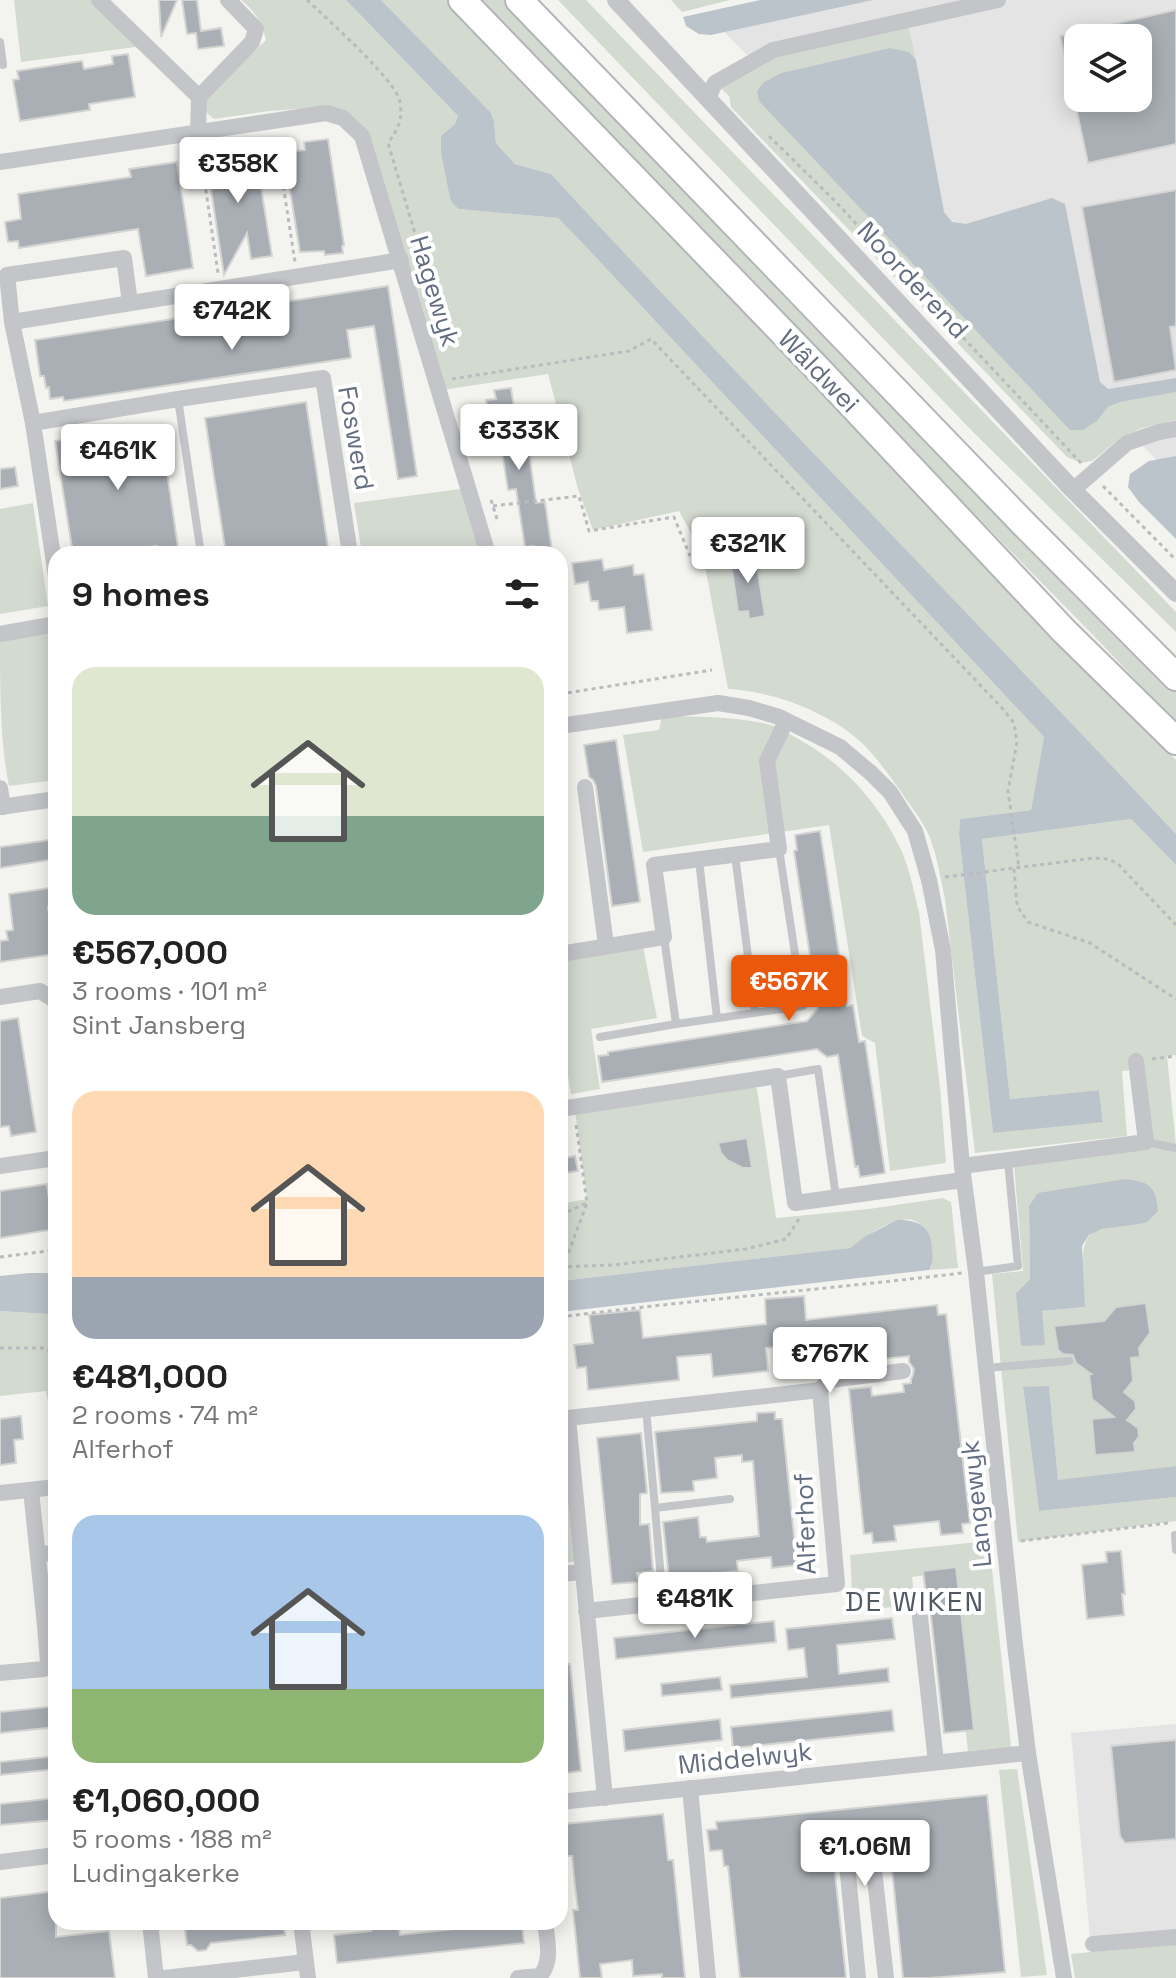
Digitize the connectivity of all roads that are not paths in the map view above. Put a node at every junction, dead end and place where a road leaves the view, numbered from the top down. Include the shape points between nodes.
1 (99, 0) edge
2 (228, 0) edge
3 (462, 0) edge
4 (519, 0) edge
5 (616, 0) edge
6 (998, 0) edge
7 (0, 42) edge
8 (3, 65) dead end
9 (199, 97) junction
10 (708, 98) junction
11 (198, 133) junction
12 (0, 162) edge
13 (401, 260) junction
14 (130, 303) junction
15 (12, 322) junction
16 (178, 399) junction
17 (33, 423) junction
18 (1176, 429) edge
19 (1073, 490) junction
20 (51, 546) edge
21 (200, 546) edge
22 (349, 546) edge
23 (486, 546) edge
24 (1176, 593) edge
25 (48, 625) edge
26 (0, 634) edge
27 (1176, 677) edge
28 (786, 721) junction
29 (568, 725) edge
30 (1176, 741) edge
31 (585, 787) dead end
32 (0, 788) edge
33 (48, 800) edge
34 (1, 807) edge
35 (779, 849) junction
36 (735, 854) junction
37 (699, 859) junction
38 (664, 937) junction
39 (606, 945) junction
40 (568, 952) edge
41 (48, 996) edge
42 (0, 997) edge
43 (755, 1011) junction
44 (717, 1018) junction
45 (676, 1024) junction
46 (600, 1037) dead end
47 (1136, 1061) road end
48 (778, 1076) junction
49 (568, 1106) edge
50 (1146, 1142) junction
51 (1176, 1148) edge
52 (48, 1159) edge
53 (1008, 1161) junction
54 (0, 1166) edge
55 (963, 1173) junction
56 (836, 1197) junction
57 (976, 1272) junction
58 (1069, 1361) dead end
59 (986, 1368) junction
60 (903, 1371) dead end
61 (820, 1390) junction
62 (646, 1409) junction
63 (48, 1488) edge
64 (31, 1490) junction
65 (0, 1493) edge
66 (730, 1499) dead end
67 (655, 1508) junction
68 (1175, 1535) edge
69 (1176, 1550) edge
70 (48, 1553) edge
71 (38, 1554) junction
72 (583, 1572) junction
73 (568, 1573) edge
74 (663, 1603) junction
75 (48, 1608) edge
76 (586, 1611) junction
77 (920, 1617) dead end
78 (48, 1663) edge
79 (0, 1673) edge
80 (1028, 1753) junction
81 (936, 1762) junction
82 (690, 1788) junction
83 (605, 1798) junction
84 (568, 1801) edge
85 (48, 1856) edge
86 (0, 1862) edge
87 (151, 1930) edge
88 (302, 1930) edge
89 (546, 1930) edge
90 (1176, 1937) edge
91 (1093, 1944) dead end
92 (306, 1970) edge
93 (287, 1971) edge
94 (540, 1977) edge
95 (156, 1978) edge
96 (164, 1978) edge
97 (518, 1978) edge
98 (708, 1978) edge
99 (858, 1978) edge
100 (886, 1978) edge
101 (1064, 1978) edge

1 - 9 street
2 - 9 street via 256,29 252,42
3 - 30 highway, Wâldwei via 1064,631
4 - 27 highway, Wâldwei
5 - 10 street, Noorderend
6 - 10 street via 773,50 715,83
7 - 8 lane
9 - 11 street
10 - 19 street, Noorderend
11 - 12 street, Hagewyk
11 - 13 street, Hagewyk via 326,113 343,118 362,136
13 - 14 street
13 - 23 street, Hagewyk
14 - 15 street
14 - 15 street via 124,258 7,275
15 - 17 street
16 - 17 street, Foswerd
16 - 21 lane
16 - 22 street, Foswerd via 323,378
17 - 20 street
18 - 19 street via 1127,443
19 - 24 street, Noorderend
25 - 26 street
28 - 29 street, Langewyk via 718,703
28 - 35 street via 767,761
28 - 55 street, Langewyk via 840,747 871,773 915,831 943,950
31 - 39 street
32 - 34 street
33 - 34 street
35 - 36 street
35 - 43 lane via 803,1006
36 - 37 street
36 - 43 lane
37 - 38 street via 654,865
37 - 44 lane
38 - 39 street
38 - 45 lane
39 - 40 street
41 - 42 street via 40,991
43 - 44 lane
44 - 45 lane
45 - 46 lane
47 - 50 street
48 - 49 street
48 - 56 street via 795,1203
48 - 56 lane via 818,1069
50 - 51 lane
50 - 53 street
52 - 54 street
53 - 55 street
53 - 57 lane via 1018,1266
55 - 56 street
55 - 57 street, Langewyk
57 - 59 street, Langewyk
58 - 59 lane
59 - 80 street, Langewyk
60 - 61 street via 829,1380
61 - 62 street
61 - 74 street, Alferhof via 837,1584
62 - 67 lane
62 - 72 street via 568,1418
63 - 64 street
64 - 65 street
64 - 71 street
66 - 67 lane
67 - 74 lane
68 - 69 lane
70 - 71 street
71 - 75 street
72 - 73 street
72 - 76 street
74 - 76 street, Alferhof
76 - 83 street
77 - 81 street
78 - 79 street via 44,1669
80 - 81 street, Middelwyk
80 - 101 street, Langewyk
81 - 82 street, Middelwyk
82 - 83 street, Middelwyk
82 - 98 street
83 - 84 street, Middelwyk
85 - 86 street
87 - 95 street
88 - 92 street
89 - 94 street via 549,1957
90 - 91 street
92 - 93 street
93 - 96 street
94 - 97 street
99 - 100 street via 847,1864 859,1858 873,1861

